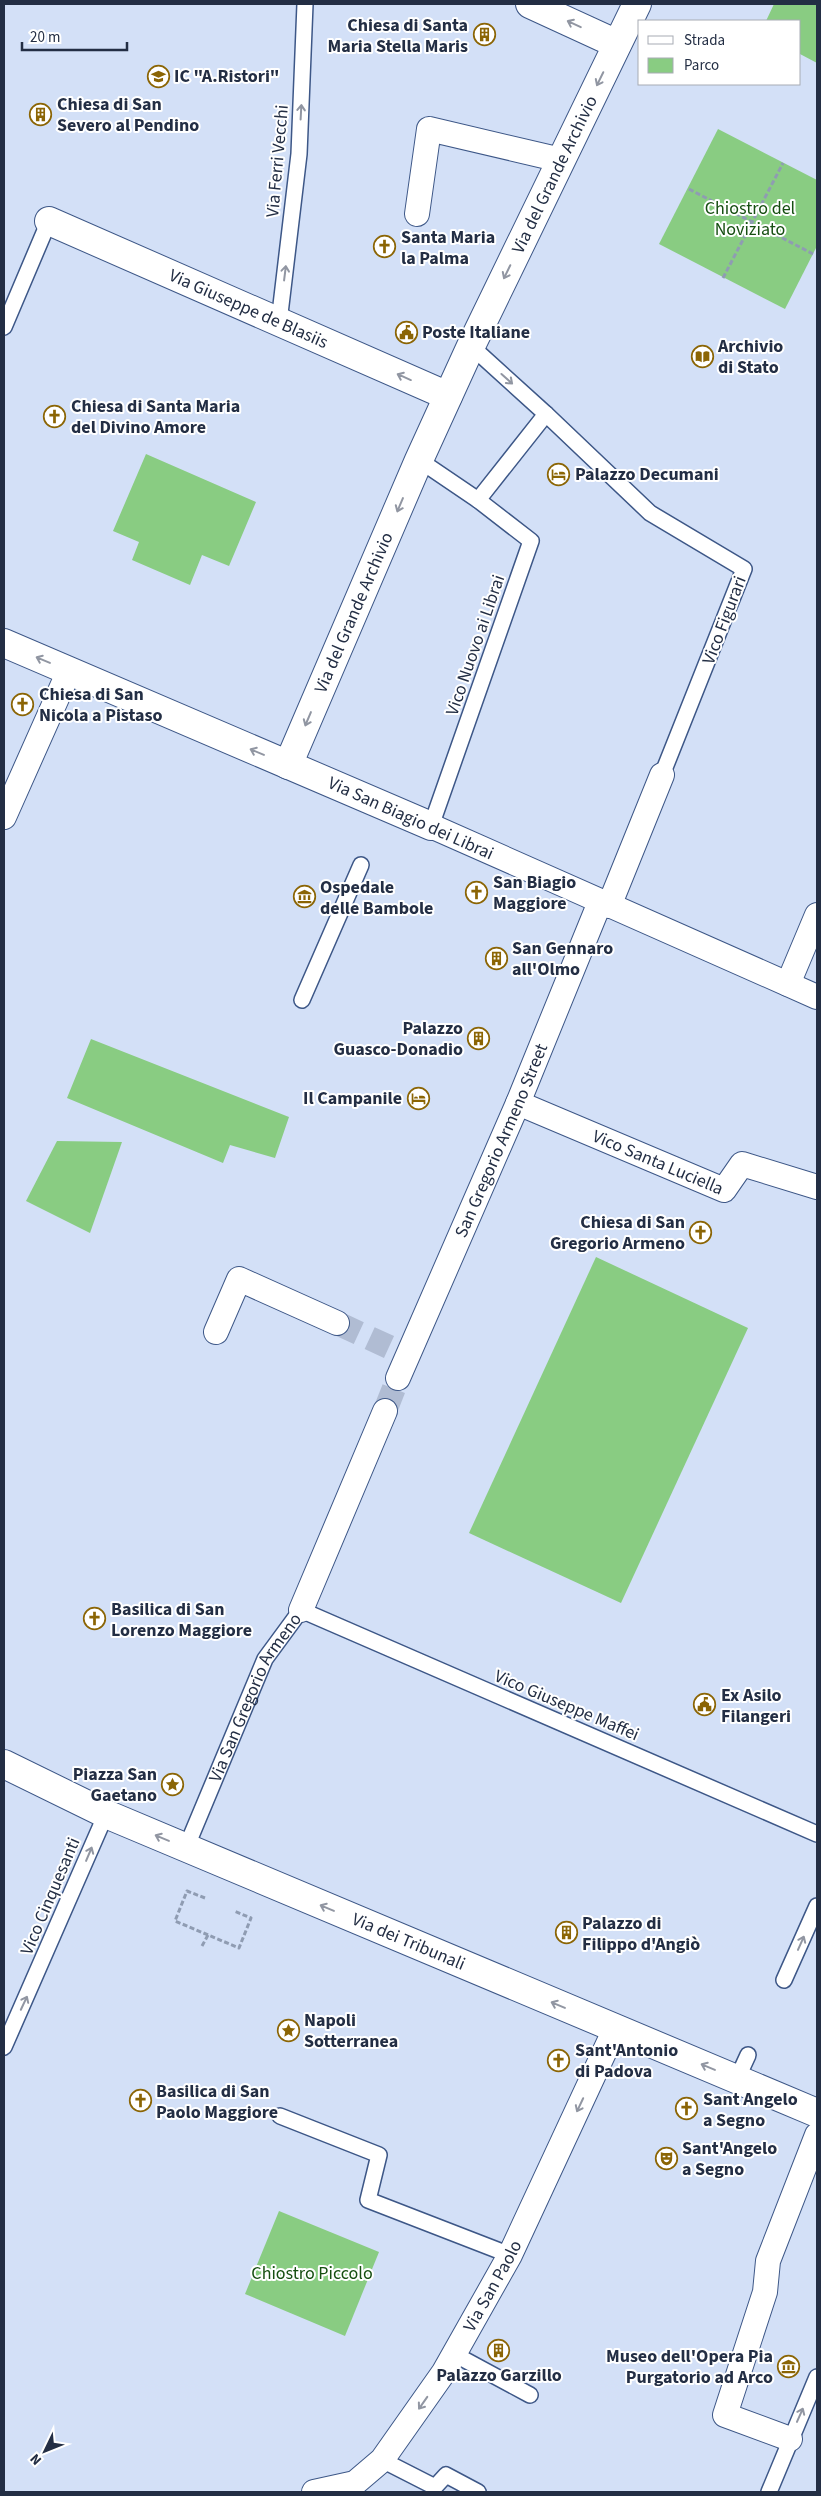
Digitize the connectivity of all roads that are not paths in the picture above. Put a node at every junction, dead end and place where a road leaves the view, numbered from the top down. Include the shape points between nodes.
1 (305, 4) edge
2 (530, 4) edge
3 (637, 4) edge
4 (617, 44) junction
5 (561, 160) junction
6 (417, 214) dead end
7 (49, 221) joint
8 (279, 322) junction
9 (4, 327) edge
10 (471, 346) junction
11 (448, 396) junction
12 (546, 414) junction
13 (419, 460) junction
14 (478, 500) junction
15 (4, 643) edge
16 (69, 671) junction
17 (288, 765) junction
18 (662, 775) joint
19 (4, 818) edge
20 (431, 826) junction
21 (361, 865) dead end
22 (605, 904) junction
23 (817, 916) edge
24 (788, 984) junction
25 (817, 997) edge
26 (302, 1000) dead end
27 (518, 1103) junction
28 (817, 1187) edge
29 (337, 1323) tunnel mouth
30 (216, 1332) dead end
31 (398, 1378) tunnel mouth
32 (385, 1411) tunnel mouth
33 (301, 1610) junction
34 (5, 1766) edge
35 (106, 1814) junction
36 (817, 1834) edge
37 (186, 1848) junction
38 (817, 1906) edge
39 (784, 1980) dead end
40 (615, 2029) junction
41 (4, 2047) edge
42 (748, 2055) dead end
43 (737, 2079) junction
44 (817, 2113) edge
45 (280, 2116) dead end
46 (817, 2135) edge
47 (510, 2255) junction
48 (454, 2354) junction
49 (817, 2377) edge
50 (530, 2395) dead end
51 (790, 2439) junction
52 (382, 2460) junction
53 (356, 2488) edge
54 (314, 2492) edge
55 (478, 2492) edge
56 (769, 2492) edge

8 -> 1 lane, Via Ferri Vecchi via 299,154
4 -> 2 street
3 - 4 street, Via del Grande Archivio
4 -> 5 street, Via del Grande Archivio
5 - 6 street via 429,128
5 -> 10 street, Via del Grande Archivio
7 - 8 street, Via Giuseppe de Blasiis
7 - 9 lane
11 -> 8 street, Via Giuseppe de Blasiis
10 - 11 street, Via del Grande Archivio
10 -> 12 lane
11 - 13 street, Via del Grande Archivio
12 - 14 lane
12 - 18 lane, Vico Figurari via 650,513 744,569
13 - 14 lane
13 -> 17 street, Via del Grande Archivio
14 - 20 lane, Vico Nuovo ai Librai via 531,541
16 -> 15 street, Via San Biagio dei Librai
17 -> 16 street, Via San Biagio dei Librai
16 - 19 street
17 - 20 street, Via San Biagio dei Librai via 384,812
18 - 22 street, Vico Figurari
20 - 22 street, Via San Biagio dei Librai
21 - 26 lane
22 - 24 street, Via San Biagio dei Librai
22 - 27 street, San Gregorio Armeno Street
23 - 24 street
24 - 25 street, Via San Biagio dei Librai
27 - 28 street, Vico Santa Luciella via 724,1190 742,1164
27 - 31 street, San Gregorio Armeno Street via 399,1351
29 - 30 street via 239,1279
32 - 33 street, Via San Gregorio Armeno
33 - 36 lane, Vico Giuseppe Maffei
33 - 37 lane, Via San Gregorio Armeno via 265,1659
34 - 35 street, Via dei Tribunali
37 -> 35 street, Via dei Tribunali
41 -> 35 lane, Vico Cinquesanti
40 -> 37 street, Via dei Tribunali
39 -> 38 lane
43 -> 40 street, Via dei Tribunali
40 -> 47 street, Via San Paolo
42 - 43 lane
43 - 44 street, Via dei Tribunali
45 - 47 lane via 379,2155 368,2200
46 - 51 street via 768,2261 764,2292 725,2415
47 - 48 street, Via San Paolo
48 - 50 lane
48 -> 52 street, Via San Paolo
51 -> 49 lane
51 - 56 lane
52 - 53 street, Via San Paolo
52 - 55 lane via 434,2488 446,2475
53 - 54 street, Via San Paolo

